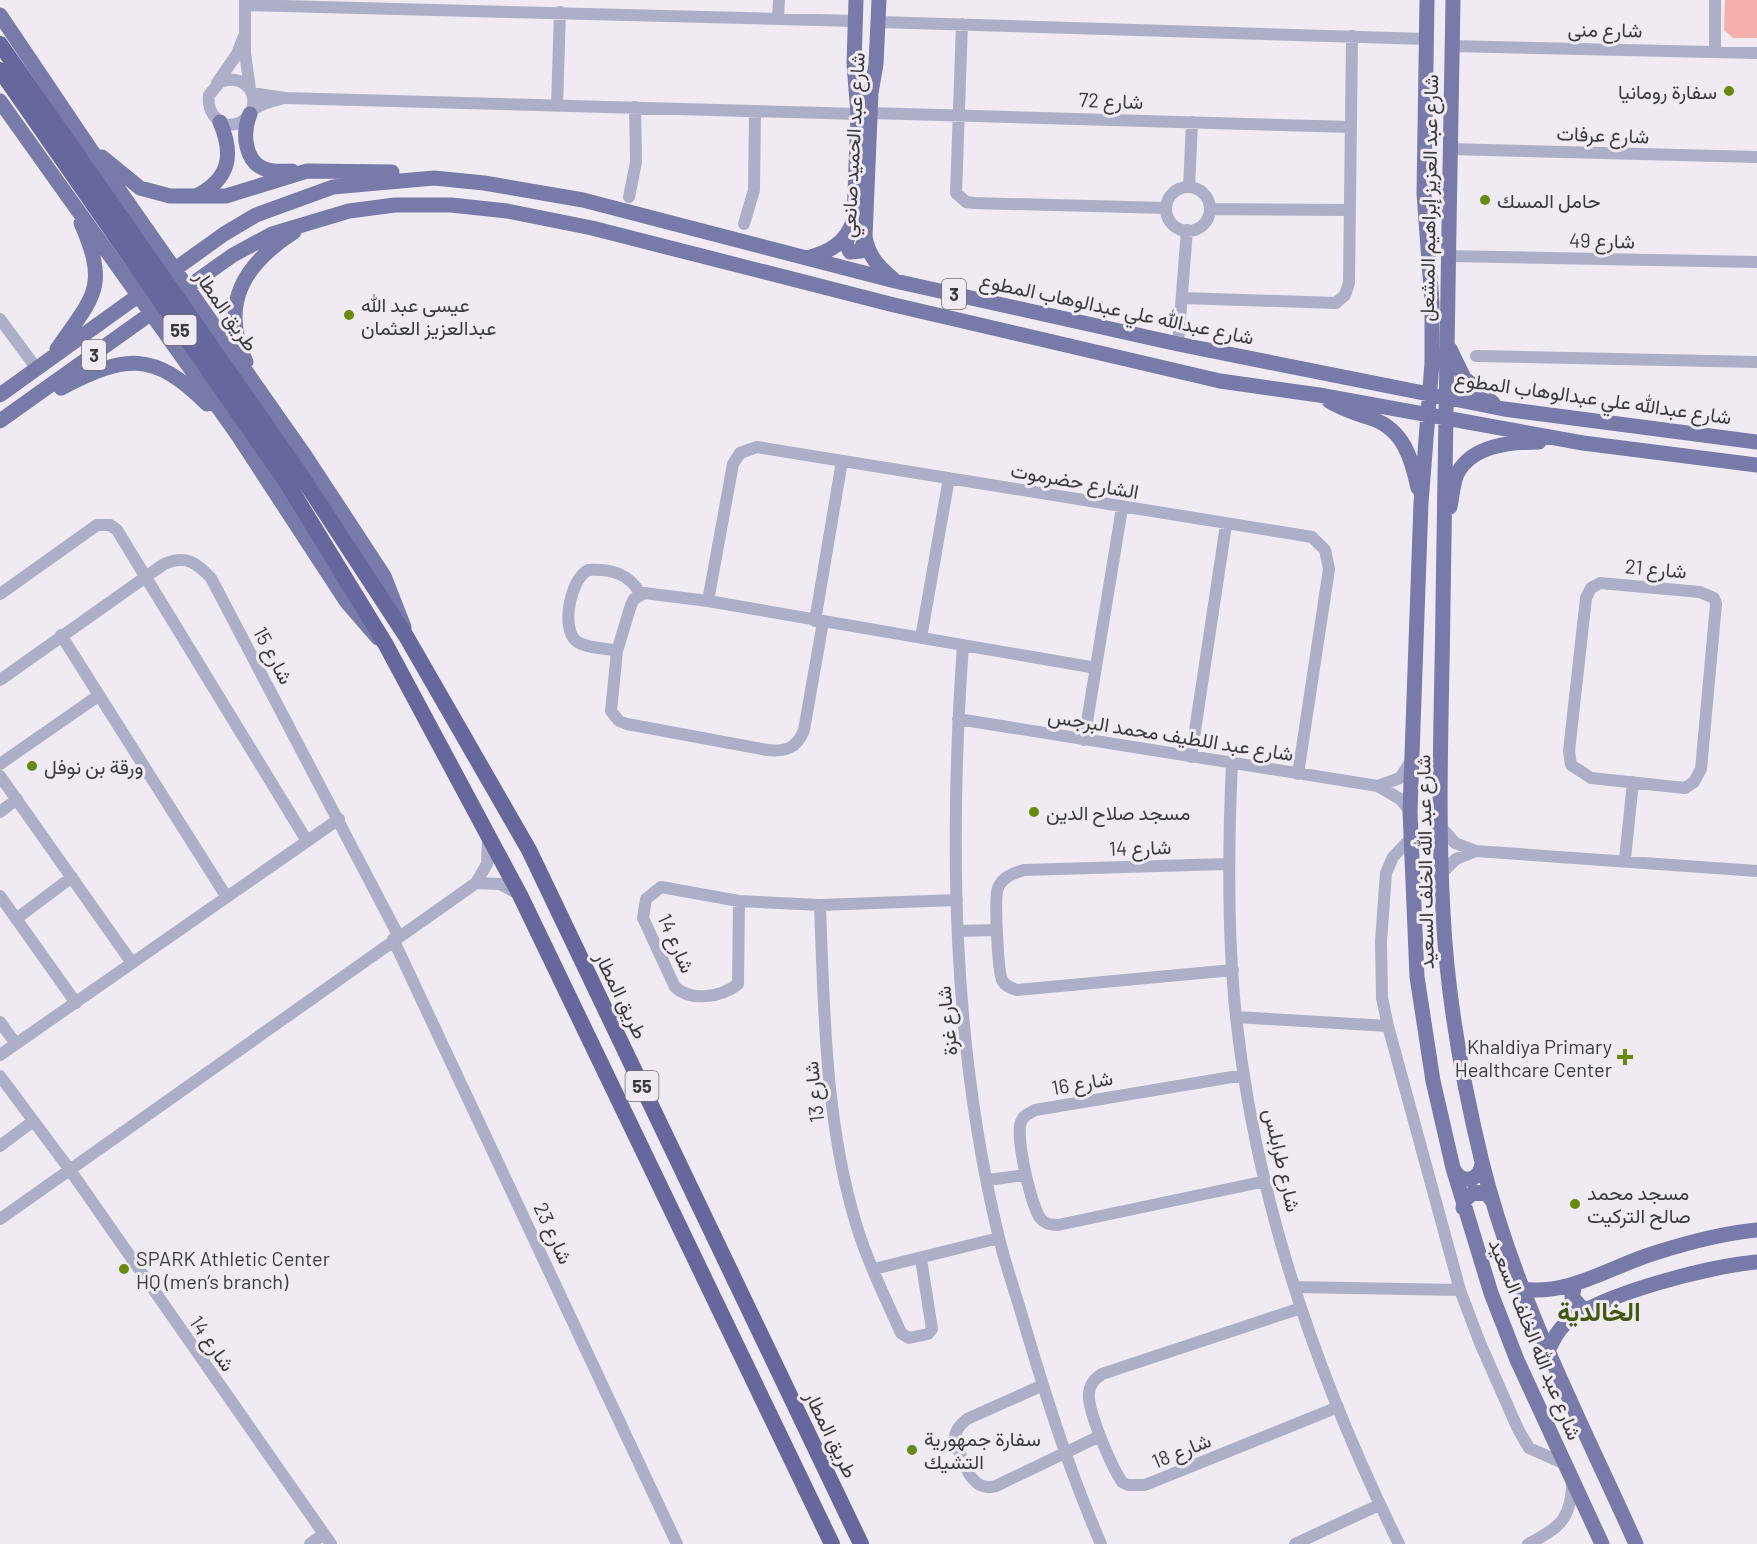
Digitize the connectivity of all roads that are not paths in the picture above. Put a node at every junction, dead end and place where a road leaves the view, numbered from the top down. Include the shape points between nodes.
1 (779, 0) edge
2 (855, 0) edge
3 (879, 0) edge
4 (1715, 0) edge
5 (245, 2) edge
6 (1428, 2) edge
7 (1451, 2) edge
8 (439, 5) edge
9 (516, 6) edge
10 (560, 12) junction
11 (0, 15) edge
12 (778, 19) junction
13 (855, 21) junction
14 (879, 22) junction
15 (962, 24) junction
16 (244, 34) junction
17 (1352, 36) junction
18 (1426, 39) junction
19 (0, 44) edge
20 (1452, 46) junction
21 (1715, 52) junction
22 (1757, 53) edge
23 (854, 64) junction
24 (876, 64) junction
25 (0, 70) edge
26 (214, 87) junction
27 (251, 91) junction
28 (285, 98) junction
29 (0, 101) edge
30 (557, 105) junction
31 (635, 107) junction
32 (755, 111) junction
33 (251, 112) junction
34 (864, 113) junction
35 (958, 114) junction
36 (220, 122) junction
37 (1192, 122) junction
38 (1351, 127) junction
39 (1449, 149) junction
40 (1757, 158) edge
41 (84, 164) junction
42 (307, 171) junction
43 (434, 178) junction
44 (1189, 187) junction
45 (67, 192) junction
46 (1424, 193) junction
47 (1449, 193) junction
48 (193, 197) junction
49 (629, 197) dead end
50 (1166, 208) junction
51 (1210, 209) junction
52 (1350, 210) junction
53 (313, 220) junction
54 (142, 224) junction
55 (744, 224) dead end
56 (591, 228) junction
57 (1187, 230) junction
58 (849, 234) junction
59 (717, 235) junction
60 (865, 237) junction
61 (104, 243) junction
62 (1447, 256) junction
63 (804, 258) junction
64 (1757, 262) edge
65 (174, 270) junction
66 (896, 281) junction
67 (188, 290) junction
68 (139, 295) junction
69 (1182, 298) junction
70 (153, 315) junction
71 (0, 319) edge
72 (218, 333) junction
73 (1447, 336) junction
74 (1178, 344) junction
75 (1476, 356) dead end
76 (51, 359) junction
77 (185, 360) junction
78 (1757, 362) edge
79 (36, 369) junction
80 (1430, 393) junction
81 (0, 395) edge
82 (1318, 395) junction
83 (1445, 397) junction
84 (262, 398) junction
85 (1504, 409) junction
86 (1428, 415) junction
87 (1444, 418) junction
88 (1, 420) edge
89 (237, 434) junction
90 (1757, 442) edge
91 (1583, 443) junction
92 (842, 461) junction
93 (1757, 465) edge
94 (293, 478) junction
95 (949, 478) junction
96 (1421, 502) junction
97 (1122, 508) junction
98 (1226, 525) junction
99 (1444, 540) junction
100 (147, 578) junction
101 (0, 594) edge
102 (640, 594) junction
103 (708, 601) junction
104 (819, 621) junction
105 (61, 635) junction
106 (406, 636) junction
107 (921, 638) junction
108 (386, 645) junction
109 (963, 645) junction
110 (617, 651) junction
111 (1096, 668) junction
112 (0, 680) edge
113 (1415, 688) junction
114 (1443, 688) junction
115 (98, 696) junction
116 (958, 719) junction
117 (1084, 740) junction
118 (1191, 757) junction
119 (1411, 761) junction
120 (1232, 763) junction
121 (0, 764) edge
122 (1298, 774) junction
123 (0, 776) edge
124 (1633, 783) junction
125 (1378, 786) junction
126 (17, 800) junction
127 (0, 812) edge
128 (1410, 812) junction
129 (339, 819) junction
130 (1441, 827) junction
131 (488, 835) junction
132 (1410, 839) junction
133 (307, 842) junction
134 (1476, 851) junction
135 (1625, 859) junction
136 (1227, 864) junction
137 (1757, 871) edge
138 (1441, 874) junction
139 (72, 877) junction
140 (476, 883) junction
141 (520, 895) junction
142 (0, 896) edge
143 (226, 896) junction
144 (957, 900) junction
145 (739, 901) junction
146 (820, 905) junction
147 (16, 919) junction
148 (997, 930) junction
149 (958, 931) junction
150 (396, 937) junction
151 (132, 963) junction
152 (1233, 970) junction
153 (76, 1003) junction
154 (1236, 1017) junction
155 (0, 1022) edge
156 (1388, 1026) junction
157 (16, 1044) junction
158 (0, 1055) edge
159 (1244, 1074) junction
160 (0, 1076) edge
161 (32, 1122) junction
162 (637, 1134) junction
163 (0, 1146) edge
164 (1482, 1164) junction
165 (1453, 1168) junction
166 (70, 1170) junction
167 (1026, 1175) junction
168 (988, 1180) junction
169 (1266, 1181) junction
170 (1493, 1202) junction
171 (1463, 1208) junction
172 (0, 1219) edge
173 (1757, 1230) edge
174 (999, 1238) junction
175 (718, 1245) junction
176 (921, 1259) junction
177 (1757, 1262) edge
178 (874, 1269) junction
179 (1575, 1284) junction
180 (1295, 1287) junction
181 (1522, 1289) junction
182 (1460, 1290) junction
183 (1301, 1308) junction
184 (1589, 1309) junction
185 (1548, 1351) junction
186 (1041, 1386) junction
187 (1338, 1407) junction
188 (1100, 1436) junction
189 (1065, 1453) junction
190 (1563, 1463) junction
191 (1572, 1481) junction
192 (1379, 1505) junction
193 (823, 1526) junction
194 (328, 1539) edge
195 (1539, 1542) edge
196 (1098, 1543) edge
197 (310, 1544) edge
198 (678, 1544) edge
199 (826, 1544) edge
200 (832, 1544) edge
201 (861, 1544) edge
202 (1295, 1544) edge
203 (1399, 1544) edge
204 (1602, 1544) edge
205 (1636, 1544) edge

1 - 12 street
2 - 13 main road, شارع عبد الحميد صانعي
3 - 14 main road, شارع عبد الحميد صانعي
4 - 21 street
5 - 8 street
5 - 16 street
6 - 18 main road, شارع عبد العزيز إبراهيم المشعل
7 - 20 main road, شارع عبد العزيز إبراهيم المشعل
8 - 9 street
9 - 10 street
10 - 12 street
10 - 30 street
11 - 41 main road, طريق المطار
12 - 13 street
13 - 23 main road, شارع عبد الحميد صانعي
14 - 15 street
14 - 24 main road, شارع عبد الحميد صانعي
15 - 17 street
15 - 35 street
16 - 26 street via 232,62
16 - 27 street
17 - 18 street
17 - 38 street
18 - 46 main road, شارع عبد العزيز إبراهيم المشعل
19 - 41 highway, طريق المطار / 55
20 - 21 street, شارع منى
20 - 39 main road, شارع عبد العزيز إبراهيم المشعل
21 - 22 street, شارع منى
23 - 24 main road via 865,73
23 - 34 main road, شارع عبد الحميد صانعي
24 - 34 main road, شارع عبد الحميد صانعي
25 - 41 highway, طريق المطار / 55
26 - 27 street via 233,79
26 - 36 street via 209,95 209,108
27 - 28 street
27 - 33 street
28 - 30 street, شارع 72
28 - 33 street
29 - 45 main road, طريق المطار
30 - 31 street, شارع 72
31 - 32 street, شارع 72
31 - 49 street via 636,162
32 - 34 street, شارع 72
32 - 55 street via 754,190
33 - 36 street via 237,124
33 - 42 main road via 245,139 256,163 274,171
34 - 35 street, شارع 72
34 - 58 main road, شارع عبد الحميد صانعي via 854,219
34 - 60 main road, شارع عبد الحميد صانعي
35 - 37 street, شارع 72
35 - 50 street via 956,188 960,199 974,203
36 - 48 main road via 228,151 224,174 214,186
37 - 38 street, شارع 72
37 - 44 street
38 - 52 street
39 - 40 street, شارع عرفات
39 - 47 main road, شارع عبد العزيز إبراهيم المشعل
41 - 48 main road via 145,190
41 - 54 main road, طريق المطار
41 - 94 highway, طريق المطار / 55
42 - 43 main road via 396,172
42 - 48 main road via 226,196
43 - 59 main road, شارع عبدالله علي عبدالوهاب المطوع / 3 via 583,200
43 - 65 main road, شارع عبدالله علي عبدالوهاب المطوع / 3 via 358,183 308,194 246,220
44 - 50 street via 1173,193
44 - 51 street via 1204,194
45 - 61 main road, طريق المطار
45 - 76 main road via 93,249 96,285 90,302
46 - 47 main road via 1437,200
46 - 80 main road, شارع عبد العزيز إبراهيم المشعل via 1432,303
47 - 62 main road, شارع عبد العزيز إبراهيم المشعل
50 - 57 street via 1172,223
51 - 52 street
51 - 57 street via 1203,224
52 - 69 street via 1349,283 1345,295 1336,303
53 - 56 main road, 3 via 395,205 451,205 507,211
53 - 67 main road, 3 via 272,234 233,255
53 - 84 main road, 3 via 258,259 238,292 235,330
54 - 61 main road via 128,244 112,247
54 - 65 main road, طريق المطار
56 - 59 main road via 592,219 599,215 675,233
56 - 82 main road, 3 via 879,302 1198,375
57 - 69 street
58 - 60 main road via 846,244 850,252 861,251
58 - 63 main road, شارع عبد الحميد صانعي via 824,253
59 - 63 main road, شارع عبدالله علي عبدالوهاب المطوع / 3
60 - 66 main road, شارع عبد الحميد صانعي via 868,252 877,265
61 - 68 main road, طريق المطار
62 - 64 street, شارع 49
62 - 73 main road, شارع عبد العزيز إبراهيم المشعل
63 - 66 main road, شارع عبدالله علي عبدالوهاب المطوع / 3
65 - 67 main road, طريق المطار
65 - 68 main road, 3
66 - 74 main road, شارع عبدالله علي عبدالوهاب المطوع / 3
67 - 70 main road, 3
67 - 72 main road, طريق المطار
68 - 70 main road, طريق المطار
68 - 76 main road, 3
69 - 74 street
70 - 77 main road, طريق المطار
70 - 88 main road, 3
71 - 79 street
72 - 77 main road via 203,330 189,337 183,352
72 - 84 main road, طريق المطار
73 - 83 main road, شارع عبد العزيز إبراهيم المشعل
73 - 85 main road via 1464,378 1478,393
74 - 80 main road, شارع عبدالله علي عبدالوهاب المطوع / 3
75 - 78 street
76 - 79 main road, 3
77 - 89 main road, طريق المطار
79 - 81 main road, 3
80 - 83 main road, شارع عبدالله علي عبدالوهاب المطوع / 3
80 - 86 main road, شارع عبد الله الخلف السعيد
82 - 86 main road, 3
82 - 96 main road via 1383,424 1396,435 1412,461
83 - 85 main road, شارع عبدالله علي عبدالوهاب المطوع / 3
83 - 87 main road, شارع عبد الله الخلف السعيد
84 - 106 main road, طريق المطار via 384,576
85 - 90 main road, شارع عبدالله علي عبدالوهاب المطوع / 3
86 - 87 main road, 3
86 - 96 main road, شارع عبد الله الخلف السعيد
87 - 91 main road, 3
87 - 99 main road, شارع عبد الله الخلف السعيد
88 - 89 main road via 99,368 124,363 168,372 189,386
89 - 108 main road, طريق المطار via 346,601
91 - 93 main road, 3
91 - 99 main road via 1521,442 1490,447 1477,455 1457,475
92 - 95 street, الشارع حضرموت
92 - 103 street, الشارع حضرموت via 757,447 740,453 733,464
92 - 104 street
94 - 106 highway, طريق المطار / 55
94 - 108 highway, طريق المطار / 55
95 - 97 street, الشارع حضرموت
95 - 107 street
96 - 113 main road, شارع عبد الله الخلف السعيد
97 - 98 street, الشارع حضرموت
97 - 111 street
98 - 118 street
98 - 122 street, الشارع حضرموت via 1311,537 1322,544 1328,556
99 - 114 main road, شارع عبد الله الخلف السعيد
100 - 101 street via 117,530 104,524 97,525
100 - 105 street, شارع 15
100 - 129 street, شارع 15 via 164,564 180,559 196,563 211,578
100 - 133 street
102 - 103 street
102 - 110 street via 631,605
102 - 110 street via 635,583 610,571 588,570 576,581 569,615 571,634 579,642
103 - 104 street
104 - 107 street
104 - 110 street via 804,730 800,740 785,750 767,750 619,721 610,706
105 - 112 street, شارع 15
105 - 115 street
106 - 175 highway, طريق المطار / 55 via 529,850
107 - 109 street
108 - 131 highway, طريق المطار / 55
109 - 111 street
109 - 116 street, شارع غزة
111 - 117 street
113 - 114 main road via 1429,678
113 - 119 main road, شارع عبد الله الخلف السعيد
114 - 130 main road, شارع عبد الله الخلف السعيد
115 - 121 street
115 - 143 street
116 - 117 street, شارع عبد اللطيف محمد البرجس
116 - 144 street, شارع غزة
117 - 118 street, شارع عبد اللطيف محمد البرجس
118 - 120 street, شارع عبد اللطيف محمد البرجس
119 - 125 street via 1400,778
119 - 128 main road, شارع عبد الله الخلف السعيد
120 - 122 street, شارع عبد اللطيف محمد البرجس
120 - 136 street, شارع طرابلس
122 - 125 street, شارع عبد اللطيف محمد البرجس
123 - 126 street
124 - 124 street, شارع 21 via 1685,788 1698,777 1717,610 1708,594 1605,583 1595,585 1588,593 1568,758 1575,770 1591,778
124 - 135 street
125 - 128 street, شارع عبد اللطيف محمد البرجس via 1400,799
126 - 127 street
126 - 139 street
128 - 132 main road, شارع عبد الله الخلف السعيد
129 - 133 street
129 - 150 street, شارع 15
130 - 134 street via 1455,843
130 - 138 main road, شارع عبد الله الخلف السعيد
131 - 140 street via 487,864
131 - 141 highway, طريق المطار / 55
132 - 156 street, شارع عبد الله الخلف السعيد via 1392,857 1386,873 1381,941 1382,998
132 - 165 main road, شارع عبد الله الخلف السعيد via 1417,976 1433,1081
133 - 143 street
134 - 135 street
134 - 138 street via 1456,859
135 - 137 street
136 - 148 street, شارع 14 via 1024,870 1001,882 997,889
136 - 152 street, شارع طرابلس
138 - 164 main road, شارع عبد الله الخلف السعيد via 1456,1041
139 - 147 street
139 - 151 street
140 - 141 street via 500,884
140 - 150 street
141 - 162 highway, طريق المطار / 55
142 - 147 street
143 - 151 street
144 - 146 street, شارع 14
144 - 149 street, شارع غزة
145 - 145 street, شارع 14 via 661,887 646,899 643,918 680,992 695,996 718,994 738,984
145 - 146 street, شارع 14
146 - 178 street, شارع 13 via 824,992 840,1153 857,1228
147 - 153 street
148 - 149 street
148 - 152 street via 1001,978 1006,986 1017,990
149 - 168 street, شارع غزة via 974,1095
150 - 166 street
150 - 198 street, شارع 23
151 - 153 street
152 - 154 street, شارع طرابلس
153 - 157 street
154 - 156 street
154 - 159 street, شارع طرابلس
155 - 157 street
156 - 182 street, شارع عبد الله الخلف السعيد
157 - 158 street
159 - 167 street, شارع 16 via 1035,1110 1023,1118 1019,1128
159 - 169 street, شارع طرابلس
160 - 161 street, شارع 14
161 - 163 street
161 - 166 street, شارع 14
162 - 175 highway via 655,1156 703,1252 714,1256
162 - 193 highway, طريق المطار / 55
164 - 165 main road via 1474,1179 1457,1176
164 - 170 main road, شارع عبد الله الخلف السعيد
165 - 171 main road, شارع عبد الله الخلف السعيد
166 - 172 street
166 - 194 street, شارع 14
167 - 168 street
167 - 169 street via 1038,1215 1047,1223 1058,1225
168 - 174 street, شارع غزة
169 - 180 street, شارع طرابلس
170 - 171 main road via 1487,1194 1473,1192
170 - 181 main road, شارع عبد الله الخلف السعيد
171 - 190 main road, شارع عبد الله الخلف السعيد via 1491,1293
173 - 179 main road via 1657,1252
174 - 176 street
174 - 186 street, شارع غزة
175 - 201 highway, طريق المطار / 55
176 - 178 street
176 - 178 street, شارع 13 via 933,1323 928,1334 918,1337 909,1338 901,1333
177 - 184 main road via 1662,1281
179 - 181 main road via 1555,1290
179 - 184 main road via 1572,1297 1582,1308
180 - 182 street
180 - 183 street, شارع طرابلس
181 - 185 main road, شارع عبد الله الخلف السعيد
182 - 190 street, شارع عبد الله الخلف السعيد via 1529,1448
183 - 187 street, شارع طرابلس
183 - 188 street via 1102,1374 1089,1391
184 - 185 main road via 1563,1325
185 - 205 main road, شارع عبد الله الخلف السعيد
186 - 189 street, شارع غزة
186 - 189 street via 967,1419 957,1430 955,1441 971,1479 983,1487 996,1486
187 - 188 street, شارع 18 via 1145,1485 1122,1482
187 - 192 street, شارع طرابلس
188 - 189 street
189 - 196 street, شارع غزة
190 - 191 main road, شارع عبد الله الخلف السعيد
191 - 195 street via 1567,1516
191 - 204 main road, شارع عبد الله الخلف السعيد
192 - 202 street
192 - 203 street, شارع طرابلس
193 - 199 street
193 - 200 highway, طريق المطار / 55
194 - 197 street

